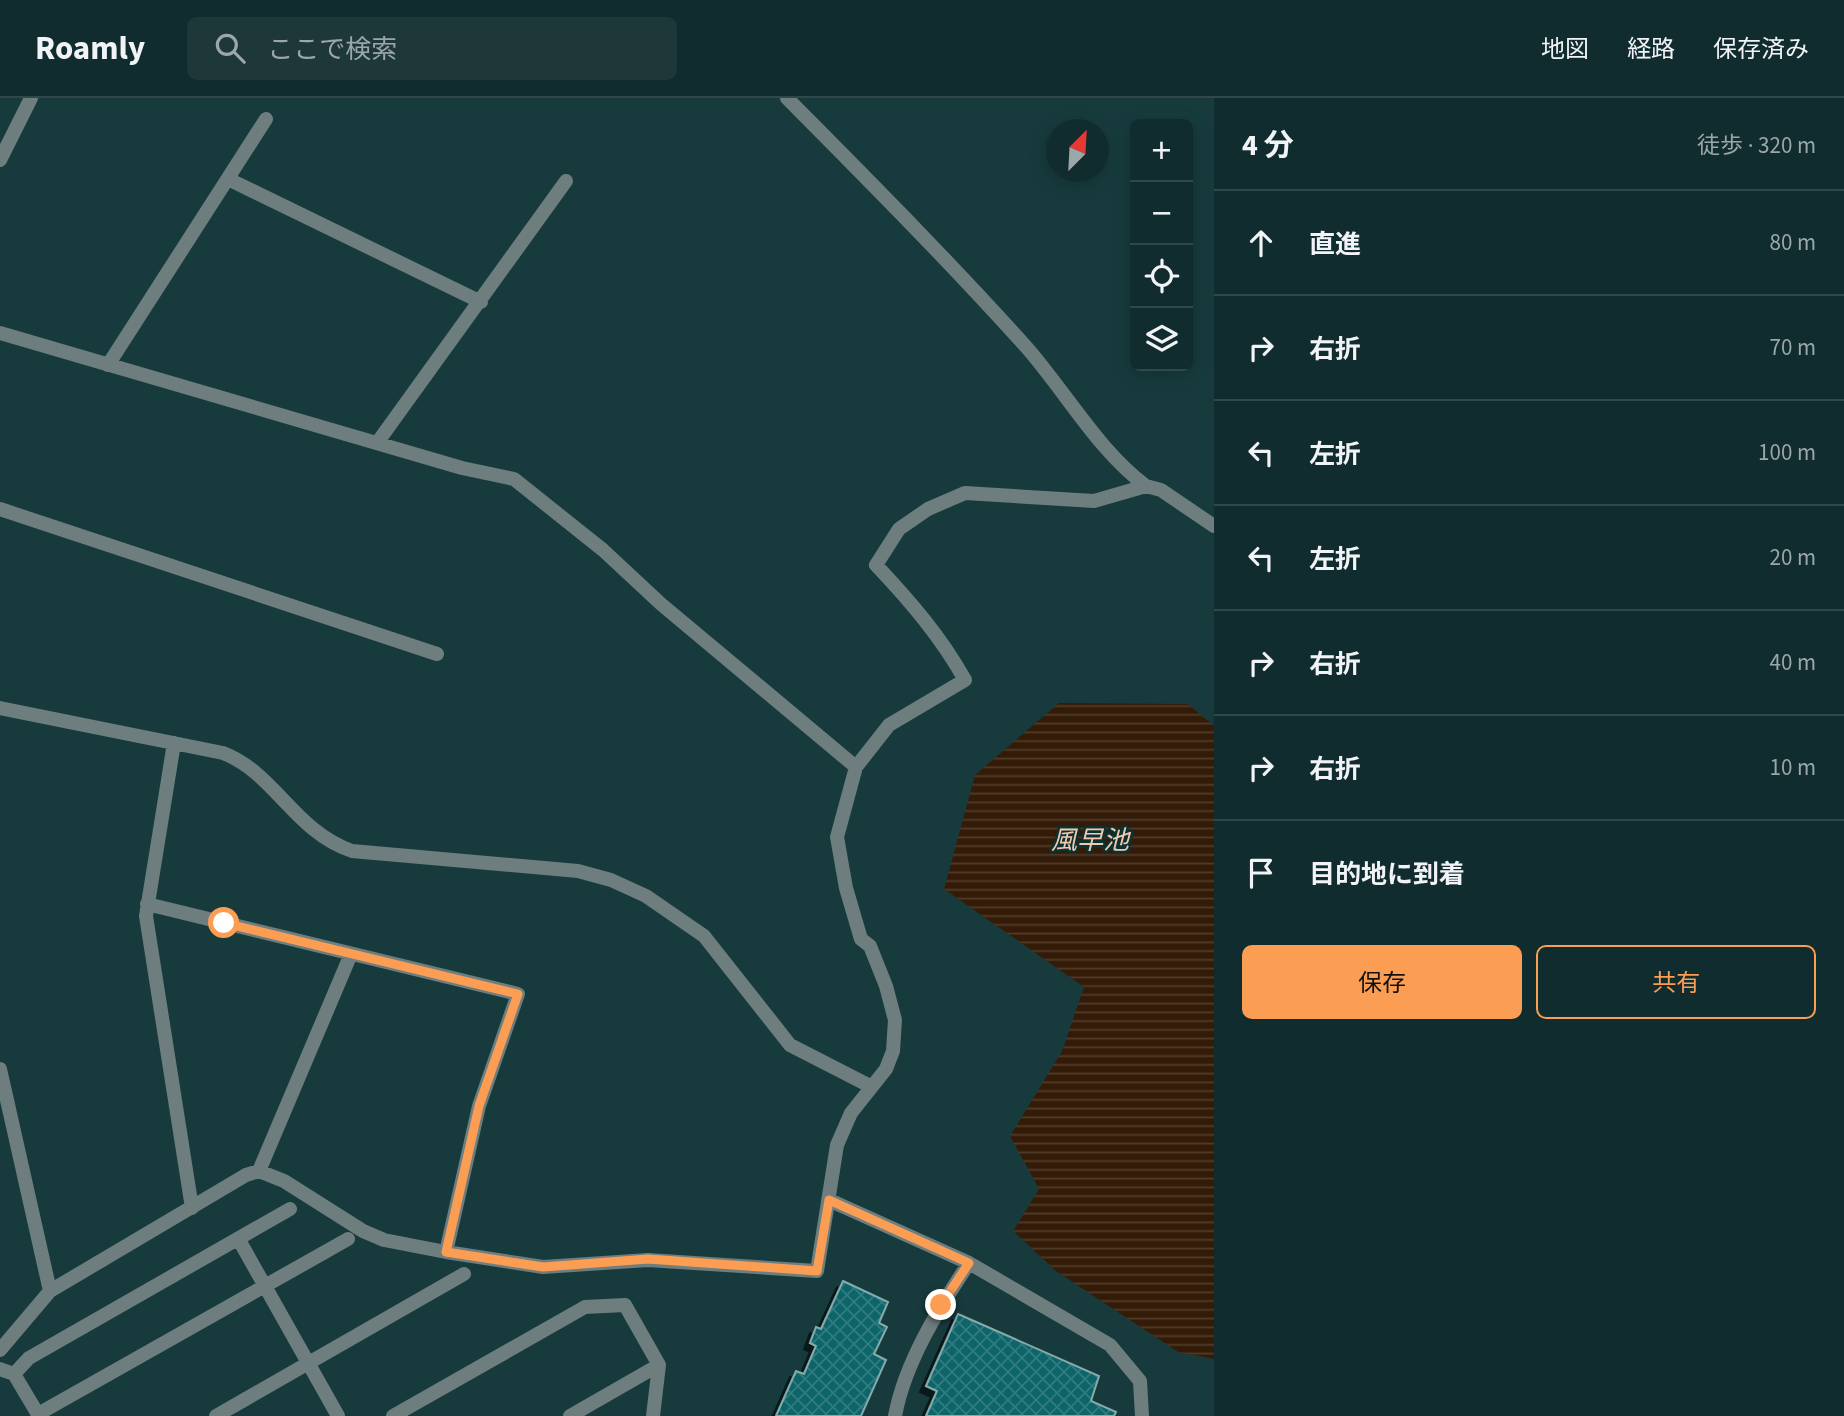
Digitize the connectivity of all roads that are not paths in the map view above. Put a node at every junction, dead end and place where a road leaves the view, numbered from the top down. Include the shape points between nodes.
1 (31, 98) edge
2 (787, 98) edge
3 (266, 119) dead end
4 (0, 160) edge
5 (228, 179) junction
6 (566, 181) dead end
7 (481, 302) junction
8 (0, 333) edge
9 (108, 365) junction
10 (377, 443) junction
11 (1146, 486) junction
12 (0, 509) edge
13 (1214, 526) edge
14 (436, 654) dead end
15 (0, 708) edge
16 (174, 743) junction
17 (856, 767) junction
18 (148, 904) junction
19 (351, 954) junction
20 (0, 1069) edge
21 (870, 1086) junction
22 (259, 1171) junction
23 (829, 1200) junction
24 (192, 1208) junction
25 (290, 1209) dead end
26 (348, 1239) dead end
27 (239, 1240) junction
28 (446, 1252) junction
29 (969, 1263) junction
30 (464, 1274) dead end
31 (266, 1286) junction
32 (50, 1291) junction
33 (0, 1350) edge
34 (309, 1364) junction
35 (659, 1365) junction
36 (7, 1372) edge
37 (38, 1415) edge
38 (216, 1416) edge
39 (338, 1416) edge
40 (393, 1416) edge
41 (570, 1416) edge
42 (653, 1416) edge
43 (895, 1416) edge
44 (1142, 1416) edge

1 - 4 street
2 - 11 street via 959,272 1040,363 1121,467
3 - 5 street
5 - 7 street
5 - 9 street
6 - 7 street
7 - 10 street
8 - 9 street
9 - 10 street
10 - 17 street via 514,479
11 - 13 street via 1161,490
11 - 17 street via 1094,500 965,493 928,509 899,529 876,565 912,603 965,680 889,725
12 - 14 street
15 - 16 street
16 - 18 street
16 - 21 street via 240,760 309,828 352,851 578,871 646,896 704,936 790,1045
17 - 21 street via 837,837 845,888 861,939 870,946 895,1020 893,1051 886,1069
18 - 19 street
18 - 24 street via 146,916
19 - 22 street
19 - 28 street via 518,994 479,1106
20 - 32 street
21 - 23 street via 836,1145
22 - 24 street
22 - 28 street via 284,1181 363,1231 384,1240
23 - 28 street via 817,1271 648,1259 543,1267
23 - 29 street
24 - 32 street
25 - 27 street
26 - 31 street
27 - 31 street
27 - 36 street
29 - 43 street via 941,1305 899,1395
29 - 44 street via 1110,1345 1140,1381
30 - 34 street
31 - 34 street
31 - 37 street
32 - 33 street
34 - 38 street
34 - 39 street
35 - 40 street via 625,1305 585,1307
35 - 41 street
35 - 42 street
36 - 37 street

